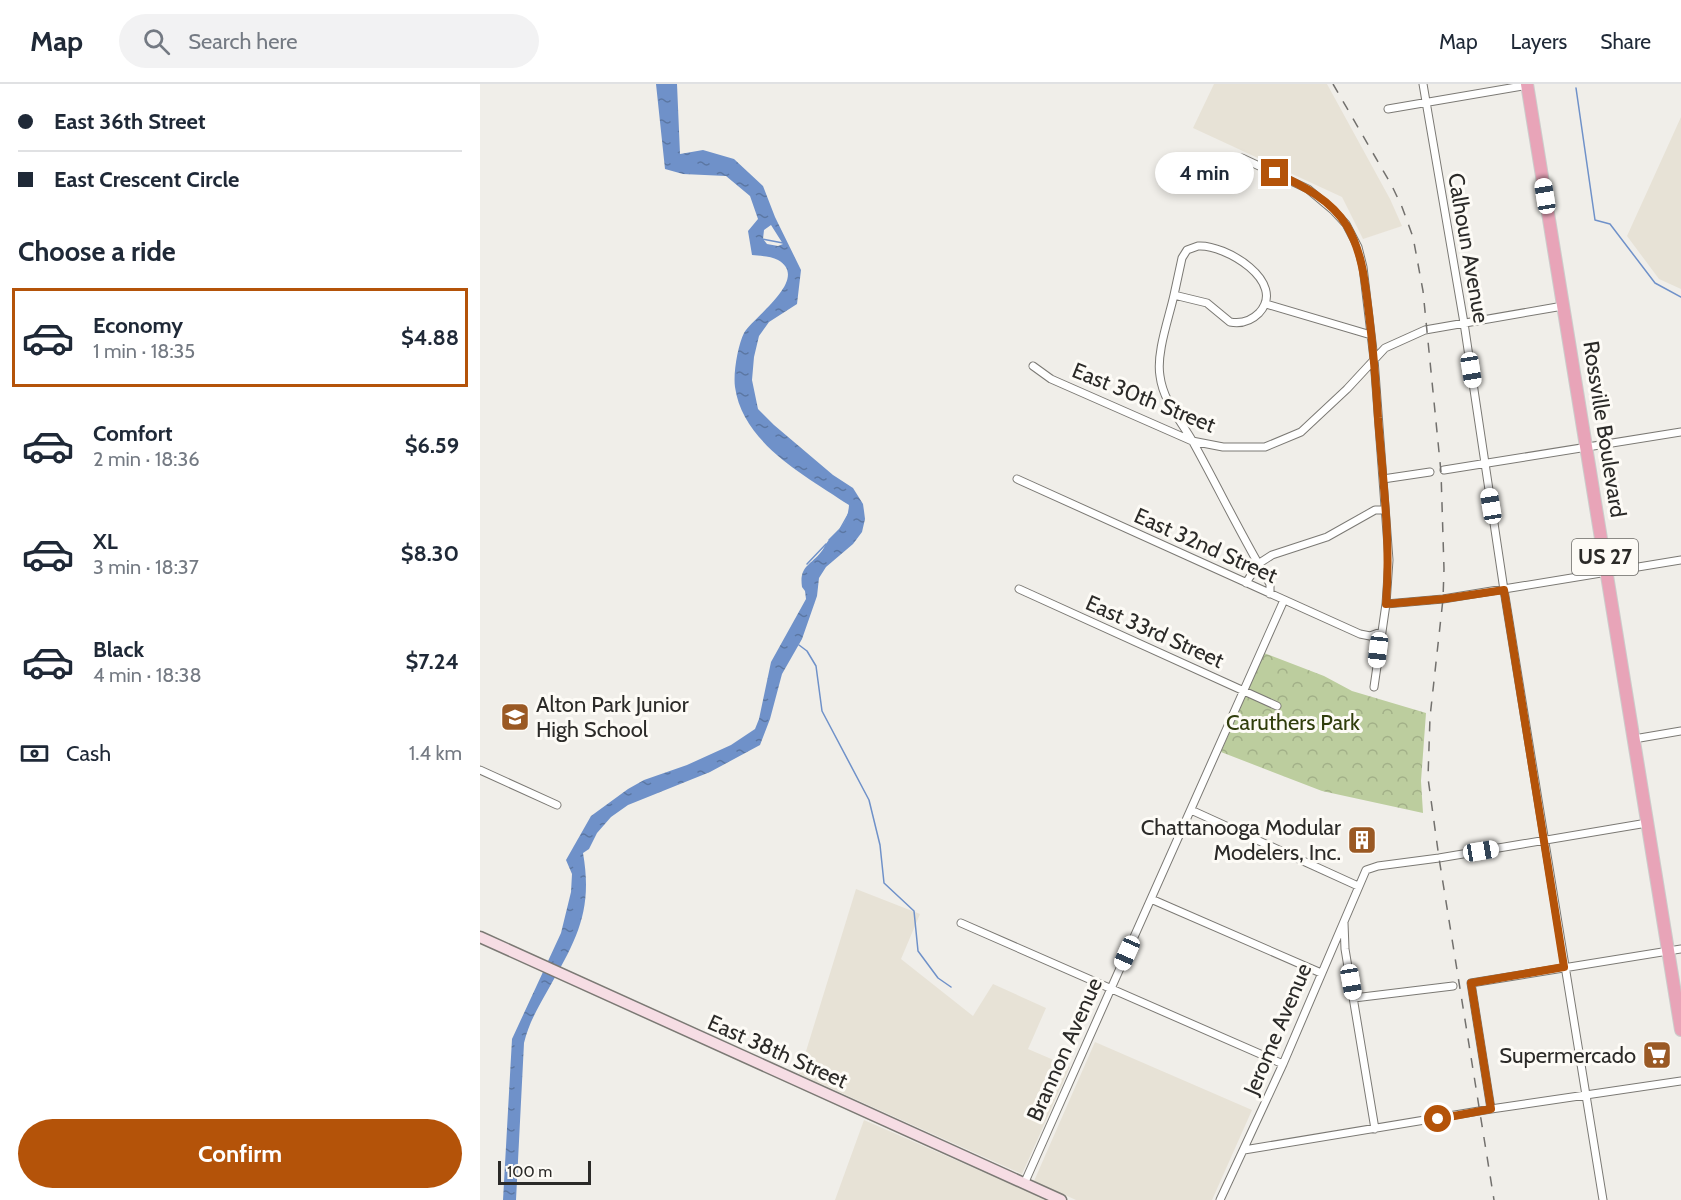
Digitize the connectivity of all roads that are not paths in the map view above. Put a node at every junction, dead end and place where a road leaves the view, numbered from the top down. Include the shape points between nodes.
1 (1423, 84) edge
2 (1527, 85) edge
3 (1426, 103) junction
4 (1388, 109) dead end
5 (1242, 158) dead end
6 (1174, 295) junction
7 (1266, 304) junction
8 (1563, 306) junction
9 (1464, 323) junction
10 (1371, 335) junction
11 (1374, 359) junction
12 (1033, 366) dead end
13 (1681, 432) edge
14 (1192, 441) junction
15 (1586, 447) junction
16 (1485, 464) junction
17 (1444, 470) dead end
18 (1430, 472) dead end
19 (1017, 479) dead end
20 (1383, 479) junction
21 (1386, 510) junction
22 (1681, 560) edge
23 (1258, 564) junction
24 (1607, 572) junction
25 (1246, 583) junction
26 (1019, 589) dead end
27 (1504, 590) junction
28 (1270, 594) junction
29 (1284, 600) junction
30 (1386, 604) junction
31 (1380, 632) junction
32 (1374, 687) dead end
33 (1244, 692) junction
34 (1277, 706) dead end
35 (1681, 730) edge
36 (1634, 739) junction
37 (480, 770) edge
38 (557, 805) dead end
39 (1191, 810) junction
40 (1647, 823) junction
41 (1545, 841) junction
42 (1358, 886) junction
43 (1151, 899) junction
44 (1343, 920) junction
45 (961, 923) dead end
46 (480, 937) edge
47 (1681, 949) edge
48 (1668, 951) junction
49 (1564, 967) junction
50 (1321, 973) junction
51 (1453, 986) dead end
52 (1111, 988) junction
53 (1354, 998) junction
54 (1681, 1030) edge
55 (1283, 1064) junction
56 (1681, 1081) edge
57 (1585, 1096) junction
58 (1491, 1109) junction
59 (1375, 1129) junction
60 (1244, 1150) junction
61 (1024, 1184) junction
62 (1061, 1200) edge
63 (1220, 1200) edge
64 (1603, 1200) edge

1 - 3 street, Calhoun Avenue
2 - 3 street
2 - 8 highway, Rossville Boulevard / US 27
3 - 4 street
3 - 9 street, Calhoun Avenue
5 - 10 street via 1308,189 1346,224 1363,267
6 - 7 street via 1207,303 1237,324 1257,316
6 - 7 street via 1187,250 1208,246 1241,262 1264,280
6 - 14 street via 1160,376 1170,406
7 - 10 street
8 - 9 street, East 30th Street
8 - 15 highway, Rossville Boulevard / US 27
9 - 11 street, East 30th Street via 1415,334 1385,348
9 - 16 street, Calhoun Avenue
10 - 11 street
11 - 14 street, East 30th Street via 1301,432 1282,441 1243,448
11 - 20 street
12 - 14 street, East 30th Street via 1051,379
13 - 15 street
14 - 23 street
15 - 16 street
15 - 24 highway, Rossville Boulevard / US 27
16 - 17 street
16 - 27 street, Calhoun Avenue
18 - 20 street
19 - 25 street, East 32nd Street
20 - 21 street
21 - 23 street via 1375,510 1327,537 1272,555
21 - 30 street
22 - 24 street
23 - 25 street
23 - 28 street via 1270,584
24 - 27 street
24 - 36 highway, Rossville Boulevard / US 27
25 - 28 street, East 32nd Street
26 - 33 street, East 33rd Street
27 - 30 street
27 - 41 street, Calhoun Avenue
28 - 29 street, East 32nd Street
29 - 31 street, East 32nd Street via 1360,634
29 - 33 street, Brannon Avenue
30 - 31 street
31 - 32 street
33 - 34 street, East 33rd Street
33 - 39 street, Brannon Avenue
35 - 36 street
36 - 40 highway, Rossville Boulevard / US 27
37 - 38 street
39 - 42 street
39 - 43 street, Brannon Avenue
40 - 41 street
40 - 48 highway, Rossville Boulevard / US 27
41 - 42 street, Jerome Avenue via 1378,866 1366,870
41 - 49 street, Calhoun Avenue
42 - 44 street, Jerome Avenue
43 - 50 street
43 - 52 street, Brannon Avenue
44 - 50 street, Jerome Avenue
44 - 53 street
45 - 52 street
46 - 61 main road, East 38th Street
47 - 48 street
48 - 49 street
48 - 54 highway, Rossville Boulevard / US 27
49 - 57 street, Calhoun Avenue
49 - 58 street via 1471,983
50 - 55 street, Jerome Avenue
51 - 53 street
52 - 55 street
52 - 61 street, Brannon Avenue
53 - 59 street
55 - 60 street, Jerome Avenue
56 - 57 street
57 - 58 street
57 - 64 street, Calhoun Avenue
58 - 59 street
59 - 60 street
60 - 63 street, Jerome Avenue
61 - 62 main road, East 38th Street

